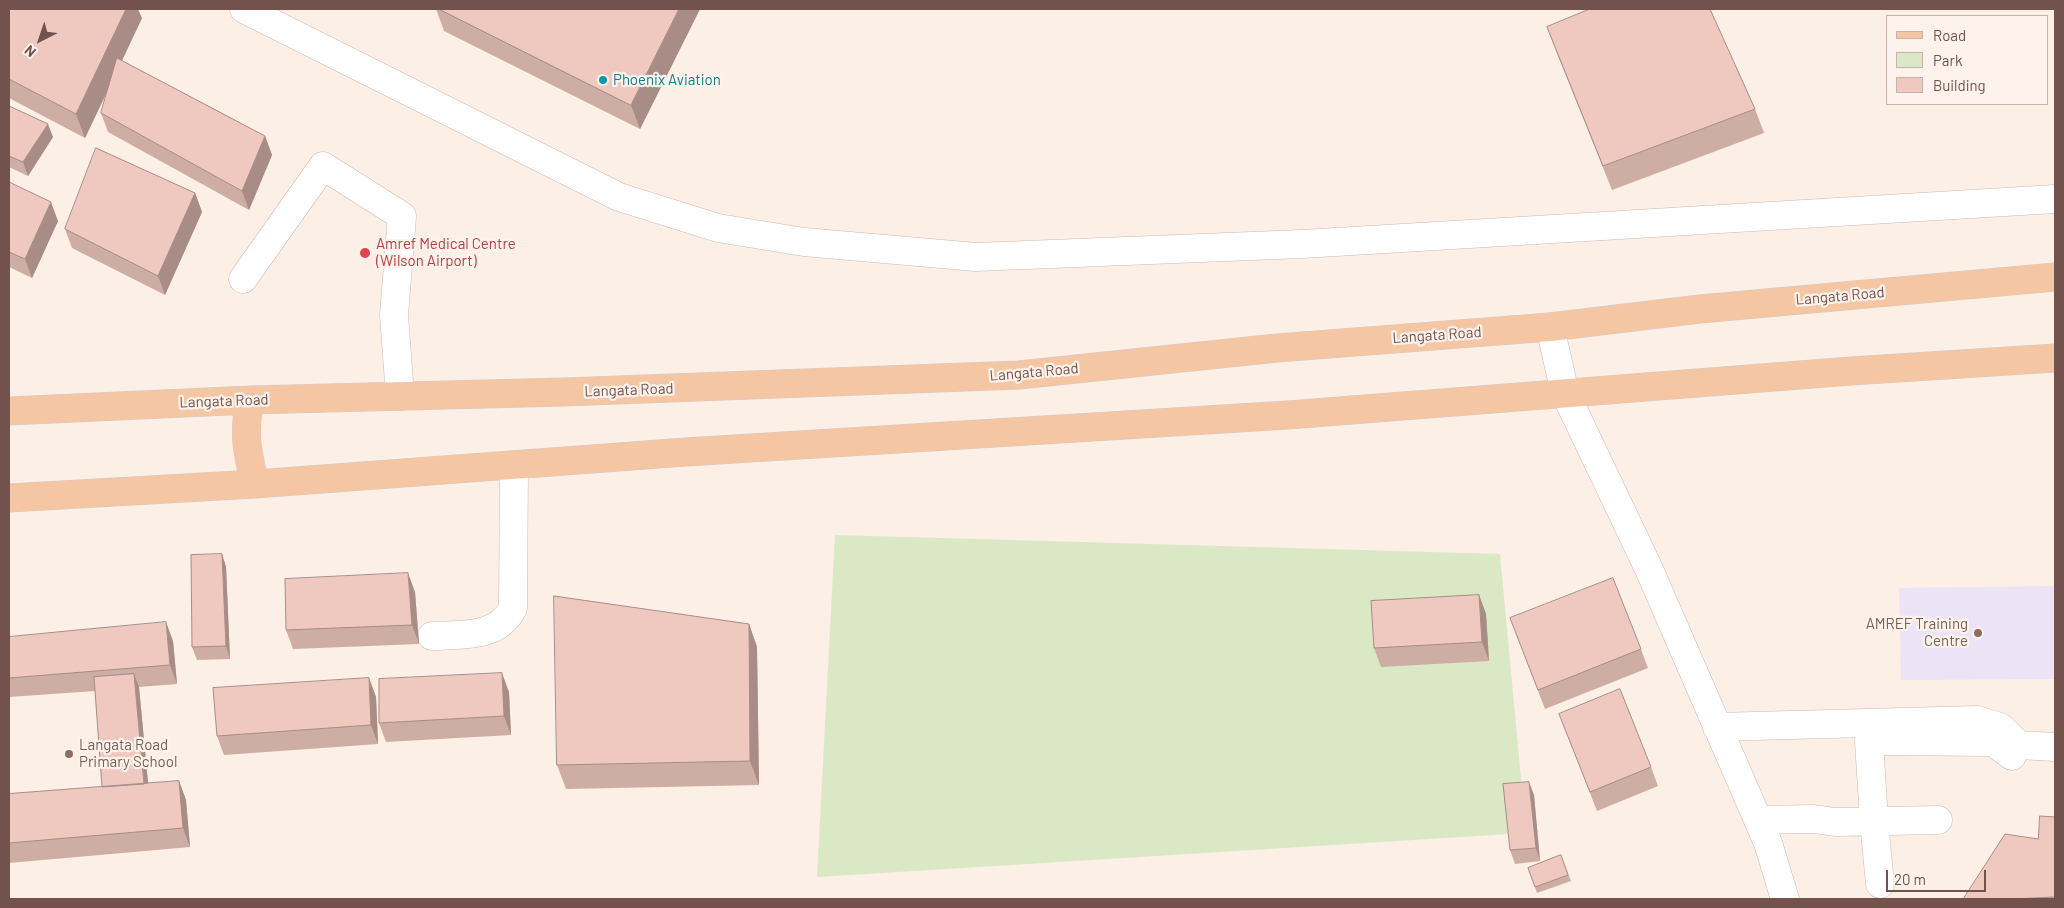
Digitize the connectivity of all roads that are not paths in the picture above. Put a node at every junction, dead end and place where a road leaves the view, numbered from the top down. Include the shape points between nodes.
1 (244, 9) edge
2 (2055, 200) edge
3 (2055, 277) edge
4 (242, 279) dead end
5 (1550, 327) junction
6 (2055, 358) edge
7 (1565, 393) junction
8 (400, 396) junction
9 (250, 400) junction
10 (9, 410) edge
11 (514, 465) junction
12 (255, 484) junction
13 (9, 498) edge
14 (432, 636) dead end
15 (1722, 736) junction
16 (1870, 741) junction
17 (2055, 747) edge
18 (2055, 763) edge
19 (1758, 820) junction
20 (1938, 820) dead end
21 (1874, 821) junction
22 (1880, 884) dead end
23 (1785, 899) edge

1 - 2 street via 619,197 718,228 804,242 976,257 1302,244
3 - 5 main road, Langata Road via 1700,309
4 - 8 street via 323,166 402,216 394,315
5 - 7 street
5 - 8 main road, Langata Road via 1277,348 1019,375
6 - 7 main road
7 - 11 main road via 1288,415
7 - 15 street via 1648,567
8 - 9 main road, Langata Road
9 - 10 main road, Langata Road
9 - 12 main road via 246,443
11 - 12 main road
11 - 14 street via 513,608 500,624 484,633
12 - 13 main road
15 - 16 street via 1792,742
15 - 17 street via 1977,720 2000,727 2019,745
15 - 19 street
16 - 18 street via 1993,742 2022,764
16 - 21 street
19 - 21 street
19 - 23 street
20 - 21 street
21 - 22 street

